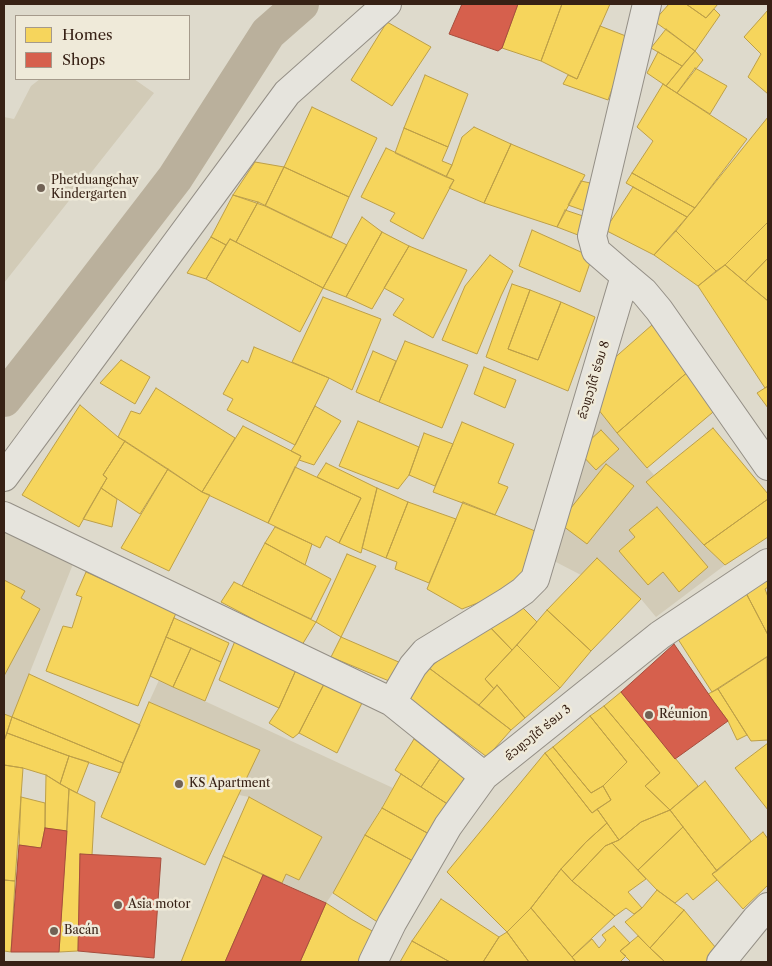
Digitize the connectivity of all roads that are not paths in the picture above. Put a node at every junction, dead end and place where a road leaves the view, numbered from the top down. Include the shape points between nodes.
1 (387, 4) edge
2 (647, 4) edge
3 (625, 276) junction
4 (768, 466) edge
5 (4, 477) edge
6 (4, 516) edge
7 (768, 564) edge
8 (392, 702) junction
9 (484, 776) junction
10 (768, 907) edge
11 (373, 962) edge
12 (721, 962) edge

1 - 5 street via 287,94
2 - 3 street via 592,236 596,250
3 - 4 street via 659,310
3 - 8 street, ຂົວຫຼວງໃຕ້ ຮ່ອມ 8 via 535,579 507,602 425,652
6 - 8 street
7 - 9 street, ຂົວຫຼວງໃຕ້ ຮ່ອມ 3 via 660,635
8 - 9 street
9 - 11 street, ຂົວຫຼວງໃຕ້ ຮ່ອມ 3 via 448,826
10 - 12 street

